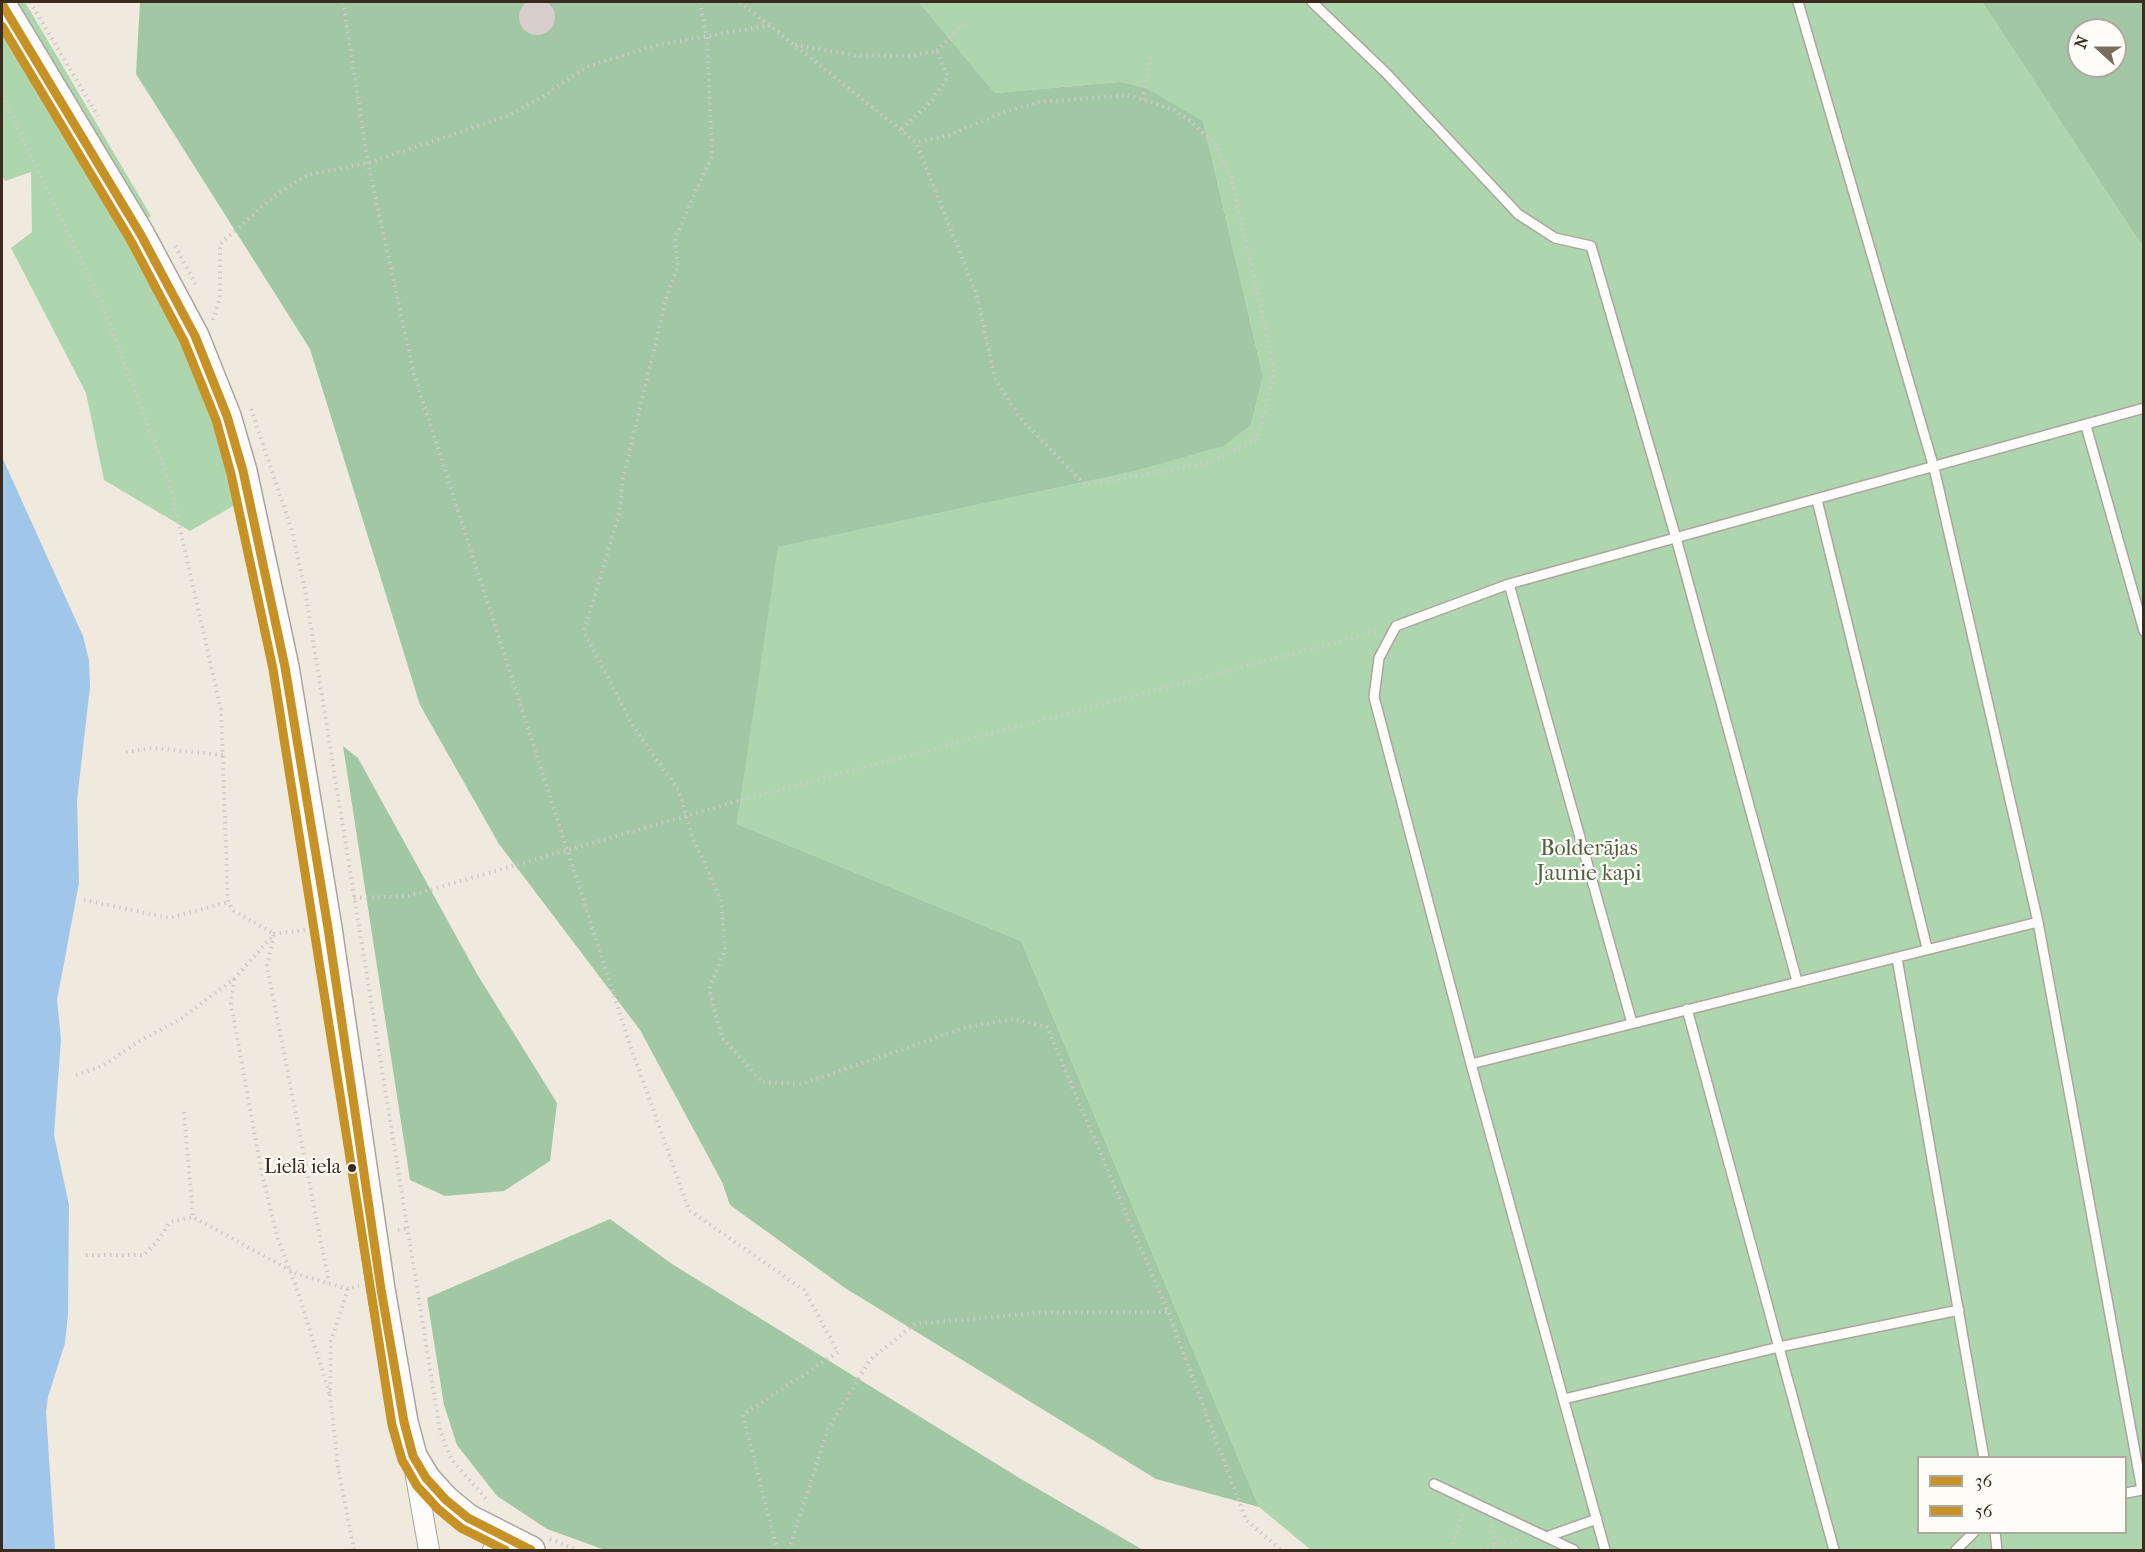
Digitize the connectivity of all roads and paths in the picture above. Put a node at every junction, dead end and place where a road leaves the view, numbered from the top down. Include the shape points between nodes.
1 (343, 2) edge
2 (700, 2) edge
3 (740, 2) edge
4 (1312, 2) edge
5 (1798, 2) edge
6 (2, 4) edge
7 (966, 21) dead end
8 (771, 25) junction
9 (707, 38) junction
10 (794, 44) junction
11 (937, 51) junction
12 (1150, 54) dead end
13 (2, 95) edge
14 (1143, 100) junction
15 (902, 130) junction
16 (916, 142) junction
17 (368, 163) junction
18 (213, 321) dead end
19 (2144, 408) edge
20 (2086, 426) junction
21 (1934, 468) junction
22 (1817, 500) junction
23 (1676, 538) junction
24 (1509, 584) junction
25 (1396, 626) junction
26 (2144, 631) edge
27 (126, 752) dead end
28 (223, 755) junction
29 (686, 816) junction
30 (567, 850) junction
31 (354, 898) dead end
32 (84, 900) dead end
33 (228, 902) junction
34 (2038, 922) junction
35 (328, 928) junction
36 (274, 934) junction
37 (1927, 948) junction
38 (1897, 958) junction
39 (234, 979) junction
40 (1797, 981) junction
41 (1688, 1009) junction
42 (1632, 1023) junction
43 (1471, 1064) junction
44 (76, 1075) dead end
45 (184, 1112) dead end
46 (193, 1217) junction
47 (409, 1228) dead end
48 (398, 1230) dead end
49 (86, 1255) dead end
50 (290, 1270) junction
51 (379, 1279) junction
52 (329, 1283) junction
53 (348, 1289) junction
54 (1959, 1310) junction
55 (1168, 1312) junction
56 (1779, 1347) junction
57 (330, 1395) junction
58 (1563, 1399) junction
59 (413, 1456) junction
60 (1984, 1456) edge
61 (1434, 1484) dead end
62 (2143, 1492) edge
63 (2127, 1493) edge
64 (1466, 1499) junction
65 (1490, 1510) junction
66 (1597, 1519) junction
67 (1973, 1534) edge
68 (1995, 1534) edge
69 (1543, 1535) junction
70 (1508, 1543) junction
71 (512, 1548) edge
72 (1495, 1549) edge
73 (354, 1551) edge
74 (429, 1551) edge
75 (777, 1551) edge
76 (789, 1551) edge
77 (1281, 1551) edge
78 (1451, 1551) edge
79 (1481, 1551) edge
80 (1510, 1551) edge
81 (1574, 1551) edge
82 (1605, 1551) edge
83 (1834, 1551) edge
84 (1956, 1551) edge
85 (1997, 1551) edge

1 - 17 path
2 - 9 path
3 - 8 path
4 - 23 lane via 1518,214 1555,238 1591,246
5 - 21 lane
6 - 35 main road via 141,235 195,336 227,416 243,471 285,667
7 - 11 path
8 - 9 path
8 - 10 path
9 - 17 path via 657,45 586,67 507,116
9 - 29 path via 712,156 675,238 678,267 658,330 623,478 619,514 584,632 633,726 678,791
10 - 11 path via 855,54 910,56
10 - 15 path
11 - 15 path via 948,76 931,102
12 - 14 path
13 - 28 path via 101,302 169,480 221,710
14 - 16 path via 1128,95 1039,102 947,136
14 - 16 path via 1174,110 1216,145 1231,176 1266,331 1274,375 1257,439 1209,463 1085,485 1020,418 995,378 977,296
15 - 16 path
17 - 18 path via 307,176 272,198 220,244 220,298
17 - 30 path via 414,374
19 - 20 lane
20 - 21 lane
20 - 26 lane
21 - 22 lane
21 - 34 lane
22 - 23 lane
22 - 37 lane
23 - 24 lane
23 - 40 lane
24 - 25 lane
24 - 42 lane
25 - 29 path
25 - 43 lane via 1379,658 1374,697
27 - 28 path via 153,748
28 - 33 path
29 - 30 path
29 - 55 path via 720,900 725,950 709,989 722,1038 762,1082 802,1084 966,1027 1014,1019 1047,1027
30 - 31 path via 409,896
30 - 75 path via 689,1210 804,1290 838,1352 743,1415
32 - 33 path via 169,918
33 - 36 path via 234,911
34 - 37 lane
34 - 62 lane
35 - 36 path
35 - 51 main road
36 - 39 path
36 - 52 path via 267,966
37 - 38 lane
38 - 40 lane
38 - 54 lane
39 - 44 path via 182,1018 103,1066
39 - 50 path via 231,1004 261,1170 277,1236
40 - 41 lane
41 - 42 lane
41 - 56 lane
42 - 43 lane
43 - 58 lane
45 - 46 path
46 - 49 path via 170,1222 144,1255
46 - 50 path
47 - 48 path
50 - 52 path
50 - 57 path
51 - 53 path
51 - 59 main road
52 - 53 path
53 - 57 path via 331,1341
54 - 56 lane
54 - 60 lane
55 - 76 path via 1037,1313 915,1324 870,1360 828,1429
55 - 77 path via 1246,1520
56 - 58 lane
56 - 83 lane
57 - 73 path via 338,1467
58 - 66 lane
59 - 71 main road via 446,1500
59 - 74 street
61 - 64 lane
62 - 63 lane
64 - 65 lane
64 - 78 path
65 - 69 lane
65 - 72 path
66 - 69 lane
66 - 82 lane
67 - 84 lane
68 - 85 lane
69 - 70 path
69 - 81 lane
70 - 72 path
70 - 80 path
72 - 79 path

